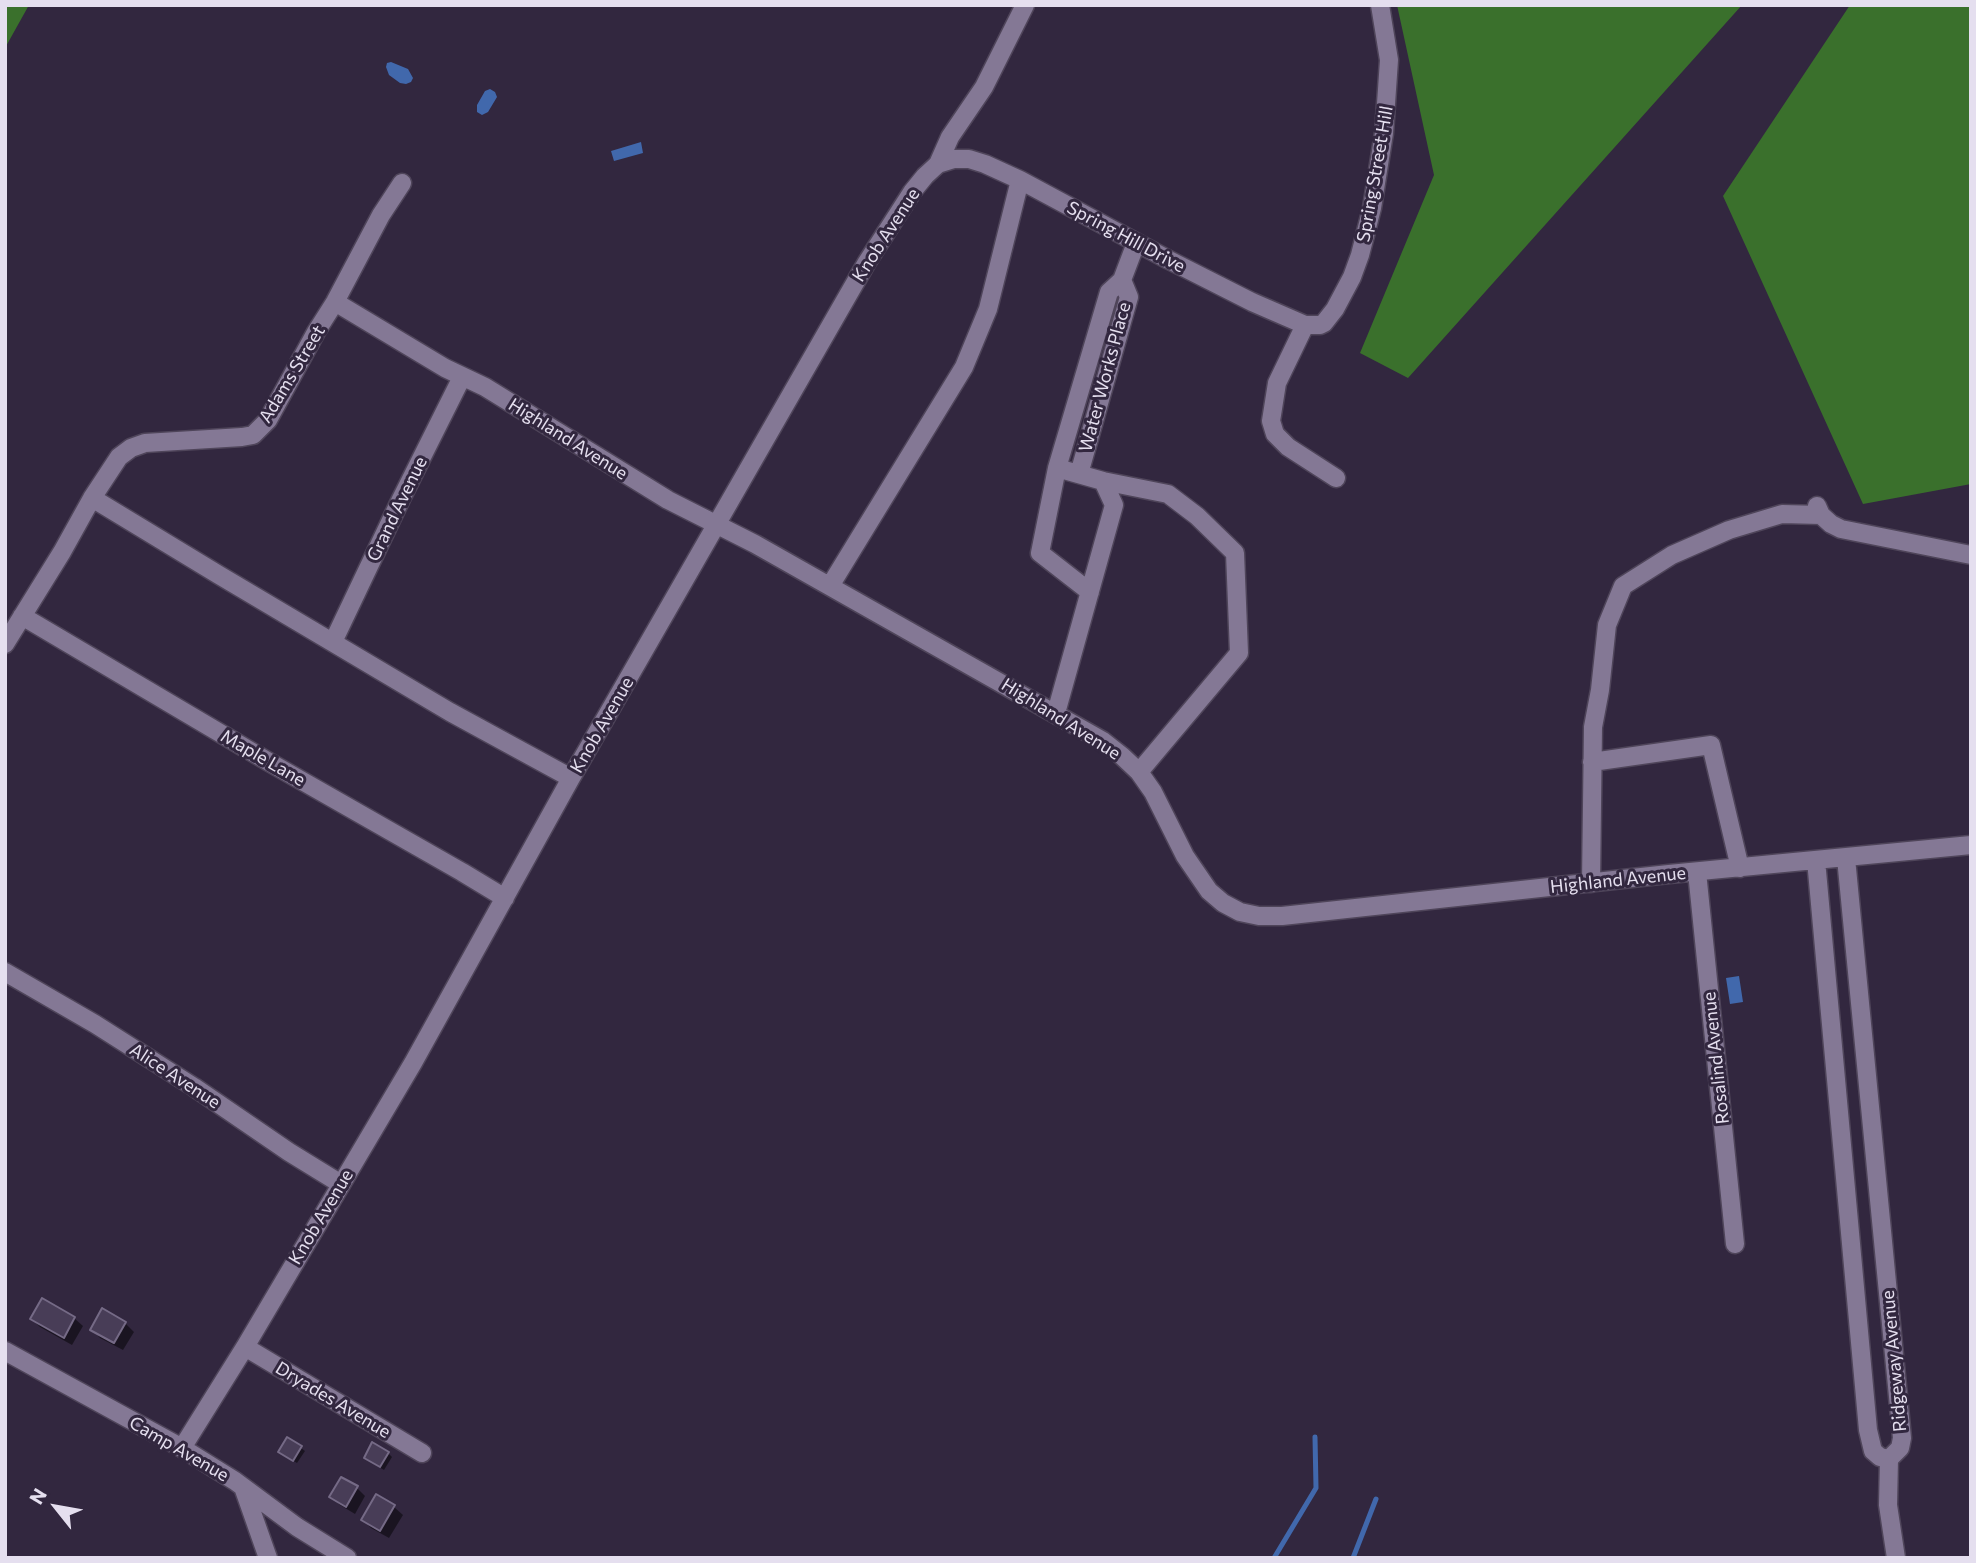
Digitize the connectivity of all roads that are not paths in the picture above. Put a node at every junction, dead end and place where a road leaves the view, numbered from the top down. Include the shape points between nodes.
1 (1025, 5) edge
2 (1380, 5) edge
3 (938, 164) junction
4 (1020, 180) junction
5 (402, 183) dead end
6 (1136, 243) junction
7 (1122, 281) junction
8 (335, 302) junction
9 (1309, 326) junction
10 (462, 377) junction
11 (1058, 468) junction
12 (1079, 474) junction
13 (1336, 478) dead end
14 (1103, 481) junction
15 (92, 498) junction
16 (716, 526) junction
17 (1971, 555) edge
18 (830, 586) junction
19 (1090, 592) junction
20 (22, 616) junction
21 (333, 642) junction
22 (5, 644) edge
23 (1056, 713) junction
24 (1592, 762) junction
25 (1139, 772) junction
26 (571, 778) junction
27 (1971, 845) edge
28 (1846, 858) junction
29 (1816, 860) junction
30 (1740, 868) junction
31 (1697, 872) junction
32 (1591, 883) junction
33 (505, 898) junction
34 (5, 972) edge
35 (341, 1184) junction
36 (1735, 1244) dead end
37 (245, 1347) junction
38 (5, 1351) edge
39 (182, 1448) junction
40 (422, 1453) dead end
41 (1889, 1459) junction
42 (243, 1487) junction
43 (268, 1558) edge
44 (347, 1558) edge
45 (1896, 1558) edge

1 - 3 street, Knob Avenue
2 - 9 street, Spring Street Hill via 1389,60 1372,208 1352,277 1335,309 1324,323
3 - 4 street, Spring Hill Drive via 969,159
3 - 16 street, Knob Avenue via 912,192 867,262
4 - 6 street, Spring Hill Drive
4 - 18 street via 988,309 964,367
5 - 8 street, Adams Street
6 - 7 street, Water Works Place
6 - 9 street, Spring Hill Drive
7 - 11 street, Water Works Place via 1109,292
7 - 12 street, Water Works Place via 1129,297
8 - 10 street, Highland Avenue
8 - 15 street, Adams Street via 268,420 253,435 160,441 131,448 119,457
9 - 13 street via 1277,383 1271,421 1275,434 1288,447
10 - 16 street, Highland Avenue
10 - 21 street, Grand Avenue
11 - 12 street, Water Works Place
11 - 19 street, Water Works Place via 1040,553
12 - 14 street, Water Works Place
14 - 19 street via 1114,505
14 - 25 street, Water Works Place via 1168,494 1235,553 1239,653
15 - 20 street, Adams Street
15 - 21 street
16 - 18 street, Highland Avenue
16 - 26 street, Knob Avenue
17 - 24 street via 1841,529 1819,508 1729,530 1672,555 1623,586 1607,625
18 - 23 street, Highland Avenue
19 - 23 street
20 - 22 street, Adams Street
20 - 33 street, Maple Lane
21 - 26 street
23 - 25 street, Highland Avenue via 1103,741
24 - 30 street via 1711,745
24 - 32 street
25 - 32 street, Highland Avenue via 1197,875 1209,891 1240,912 1282,916
26 - 33 street, Knob Avenue
27 - 28 street, Highland Avenue
28 - 29 street, Highland Avenue
28 - 41 street, Ridgeway Avenue via 1902,1438 1900,1448
29 - 30 street, Highland Avenue
29 - 41 street, Ridgeway Avenue via 1868,1430 1873,1451
30 - 31 street, Highland Avenue
31 - 32 street, Highland Avenue
31 - 36 street, Rosalind Avenue
33 - 35 street, Knob Avenue
34 - 35 street, Alice Avenue via 95,1024
35 - 37 street, Knob Avenue
37 - 39 street, Knob Avenue
37 - 40 street, Dryades Avenue
38 - 39 street, Camp Avenue
39 - 42 street, Camp Avenue
41 - 45 street via 1888,1505
42 - 43 street
42 - 44 street, Camp Avenue

